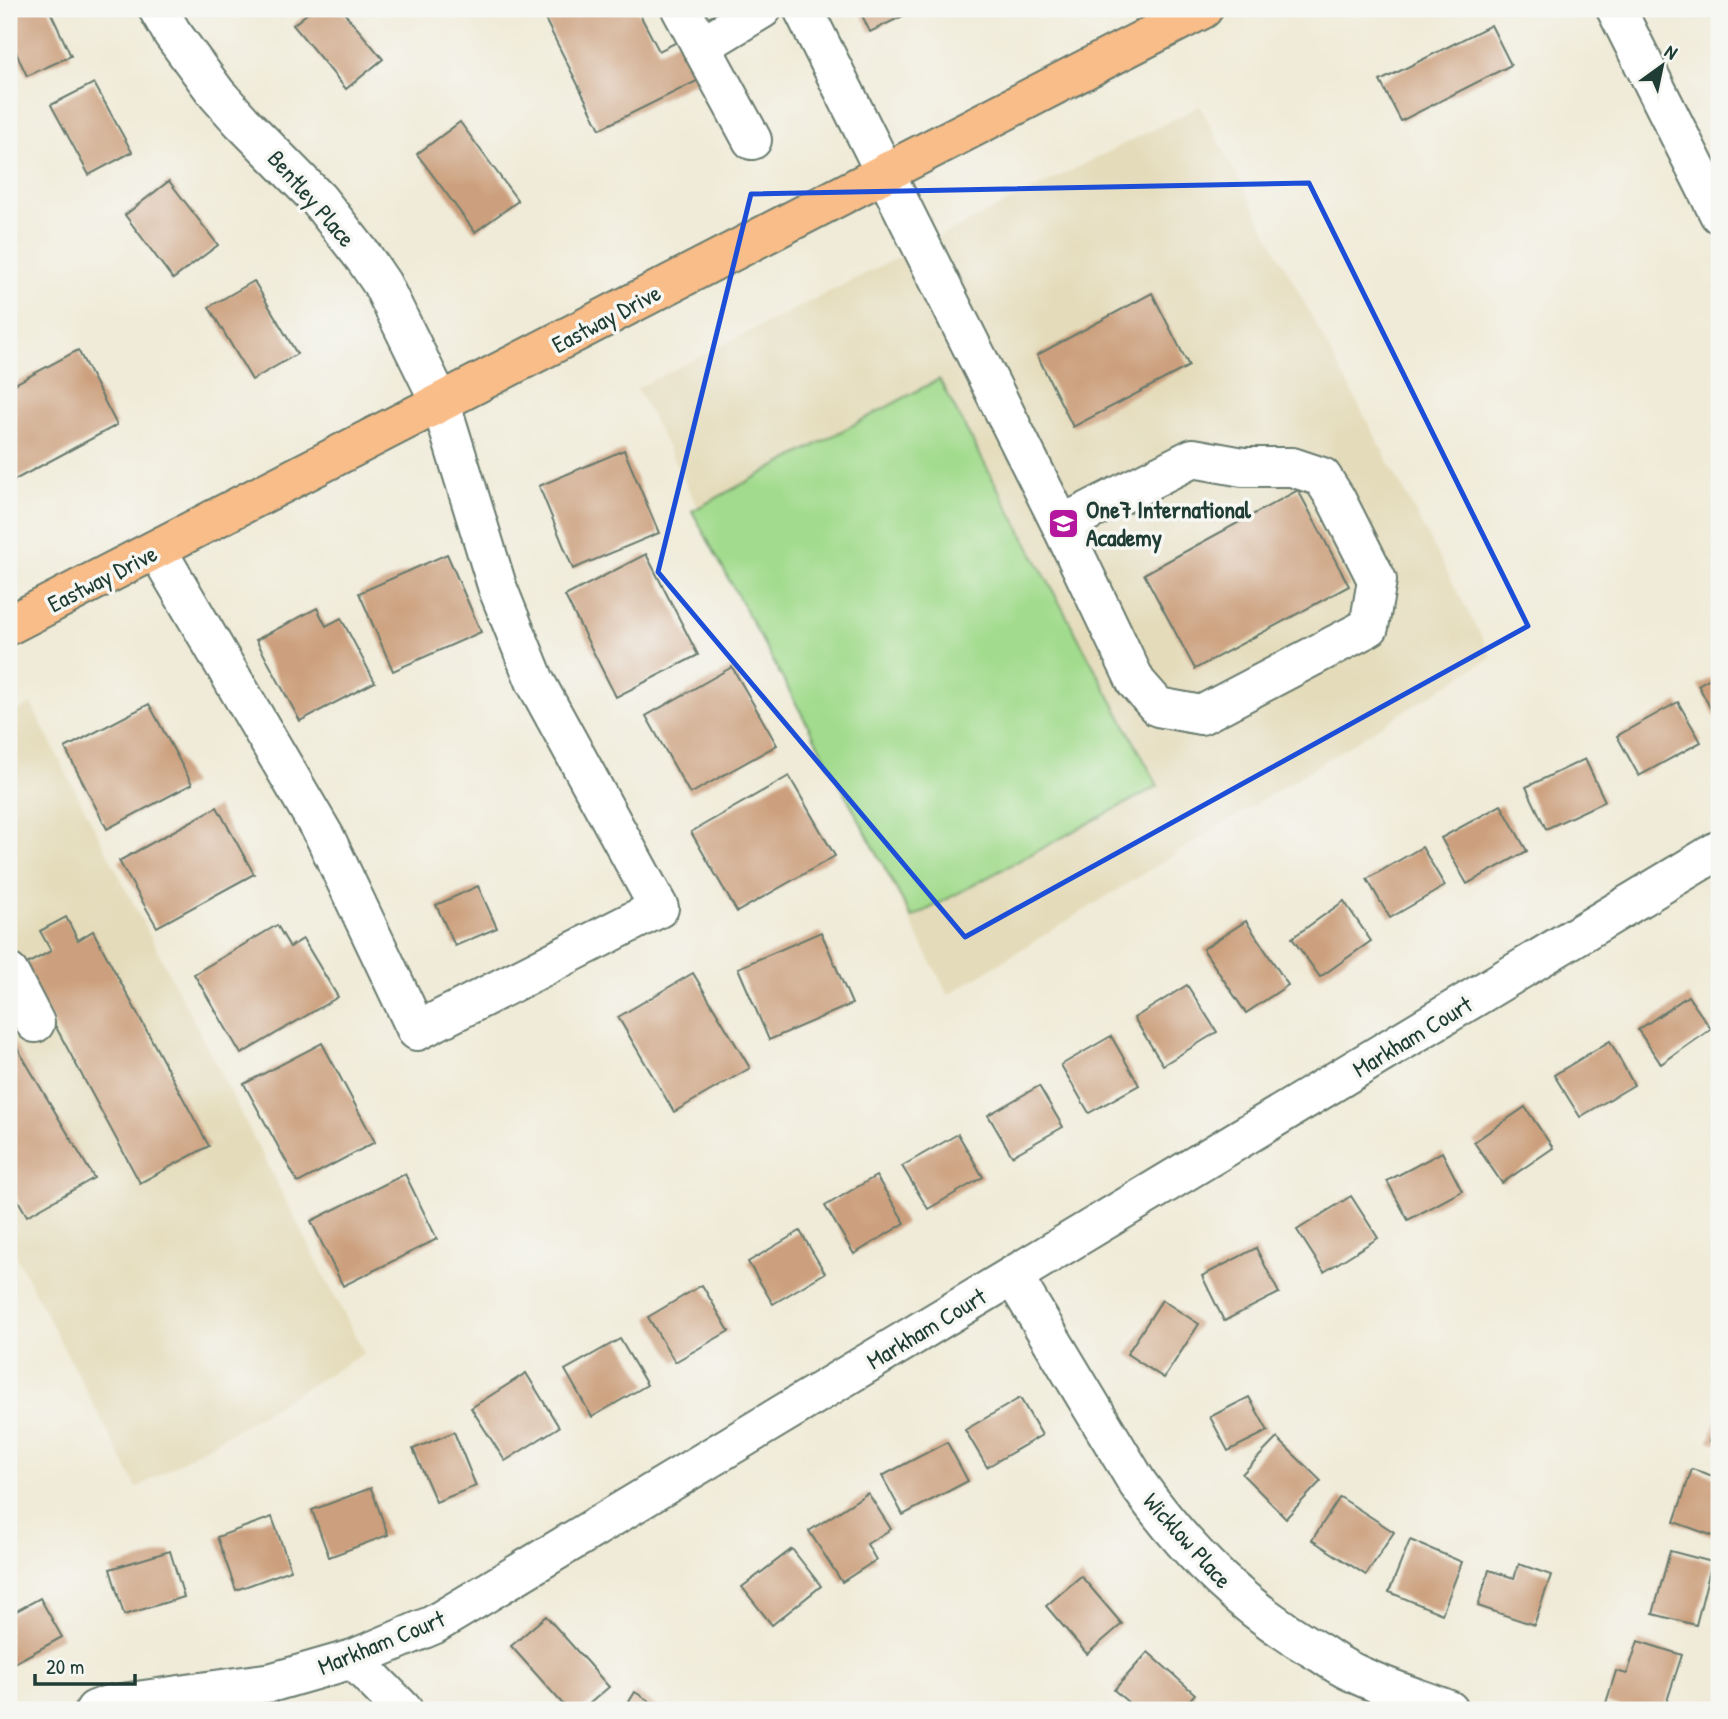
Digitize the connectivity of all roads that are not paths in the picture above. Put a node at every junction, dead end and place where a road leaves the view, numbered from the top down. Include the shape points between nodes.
1 (158, 9) edge
2 (681, 9) edge
3 (762, 9) edge
4 (803, 9) edge
5 (1203, 9) edge
6 (1616, 9) edge
7 (701, 46) junction
8 (752, 140) dead end
9 (885, 172) junction
10 (1719, 214) edge
11 (442, 404) junction
12 (1061, 525) junction
13 (157, 550) junction
14 (9, 625) edge
15 (1719, 850) edge
16 (9, 973) edge
17 (35, 1023) dead end
18 (1013, 1276) junction
19 (353, 1659) junction
20 (96, 1710) edge
21 (403, 1710) edge
22 (1449, 1710) edge

1 - 11 street, Bentley Place via 217,94 318,199 365,259
2 - 7 street
3 - 7 street
4 - 9 street
5 - 9 main road, Eastway Drive
6 - 10 street
7 - 8 street
9 - 11 main road, Eastway Drive
9 - 12 street
11 - 13 main road, Eastway Drive
11 - 13 street, Bentley Place via 498,589 535,681 659,908 635,921 418,1031 325,837
12 - 12 street via 1193,458 1243,467 1292,467 1322,477 1377,580 1369,627 1201,715 1158,707 1136,682
13 - 14 main road, Eastway Drive
15 - 18 street, Markham Court
16 - 17 street
18 - 19 street, Markham Court via 433,1625
18 - 22 street, Wicklow Place via 1138,1484 1207,1569 1291,1637 1354,1673
19 - 20 street, Markham Court via 273,1682
19 - 21 street

